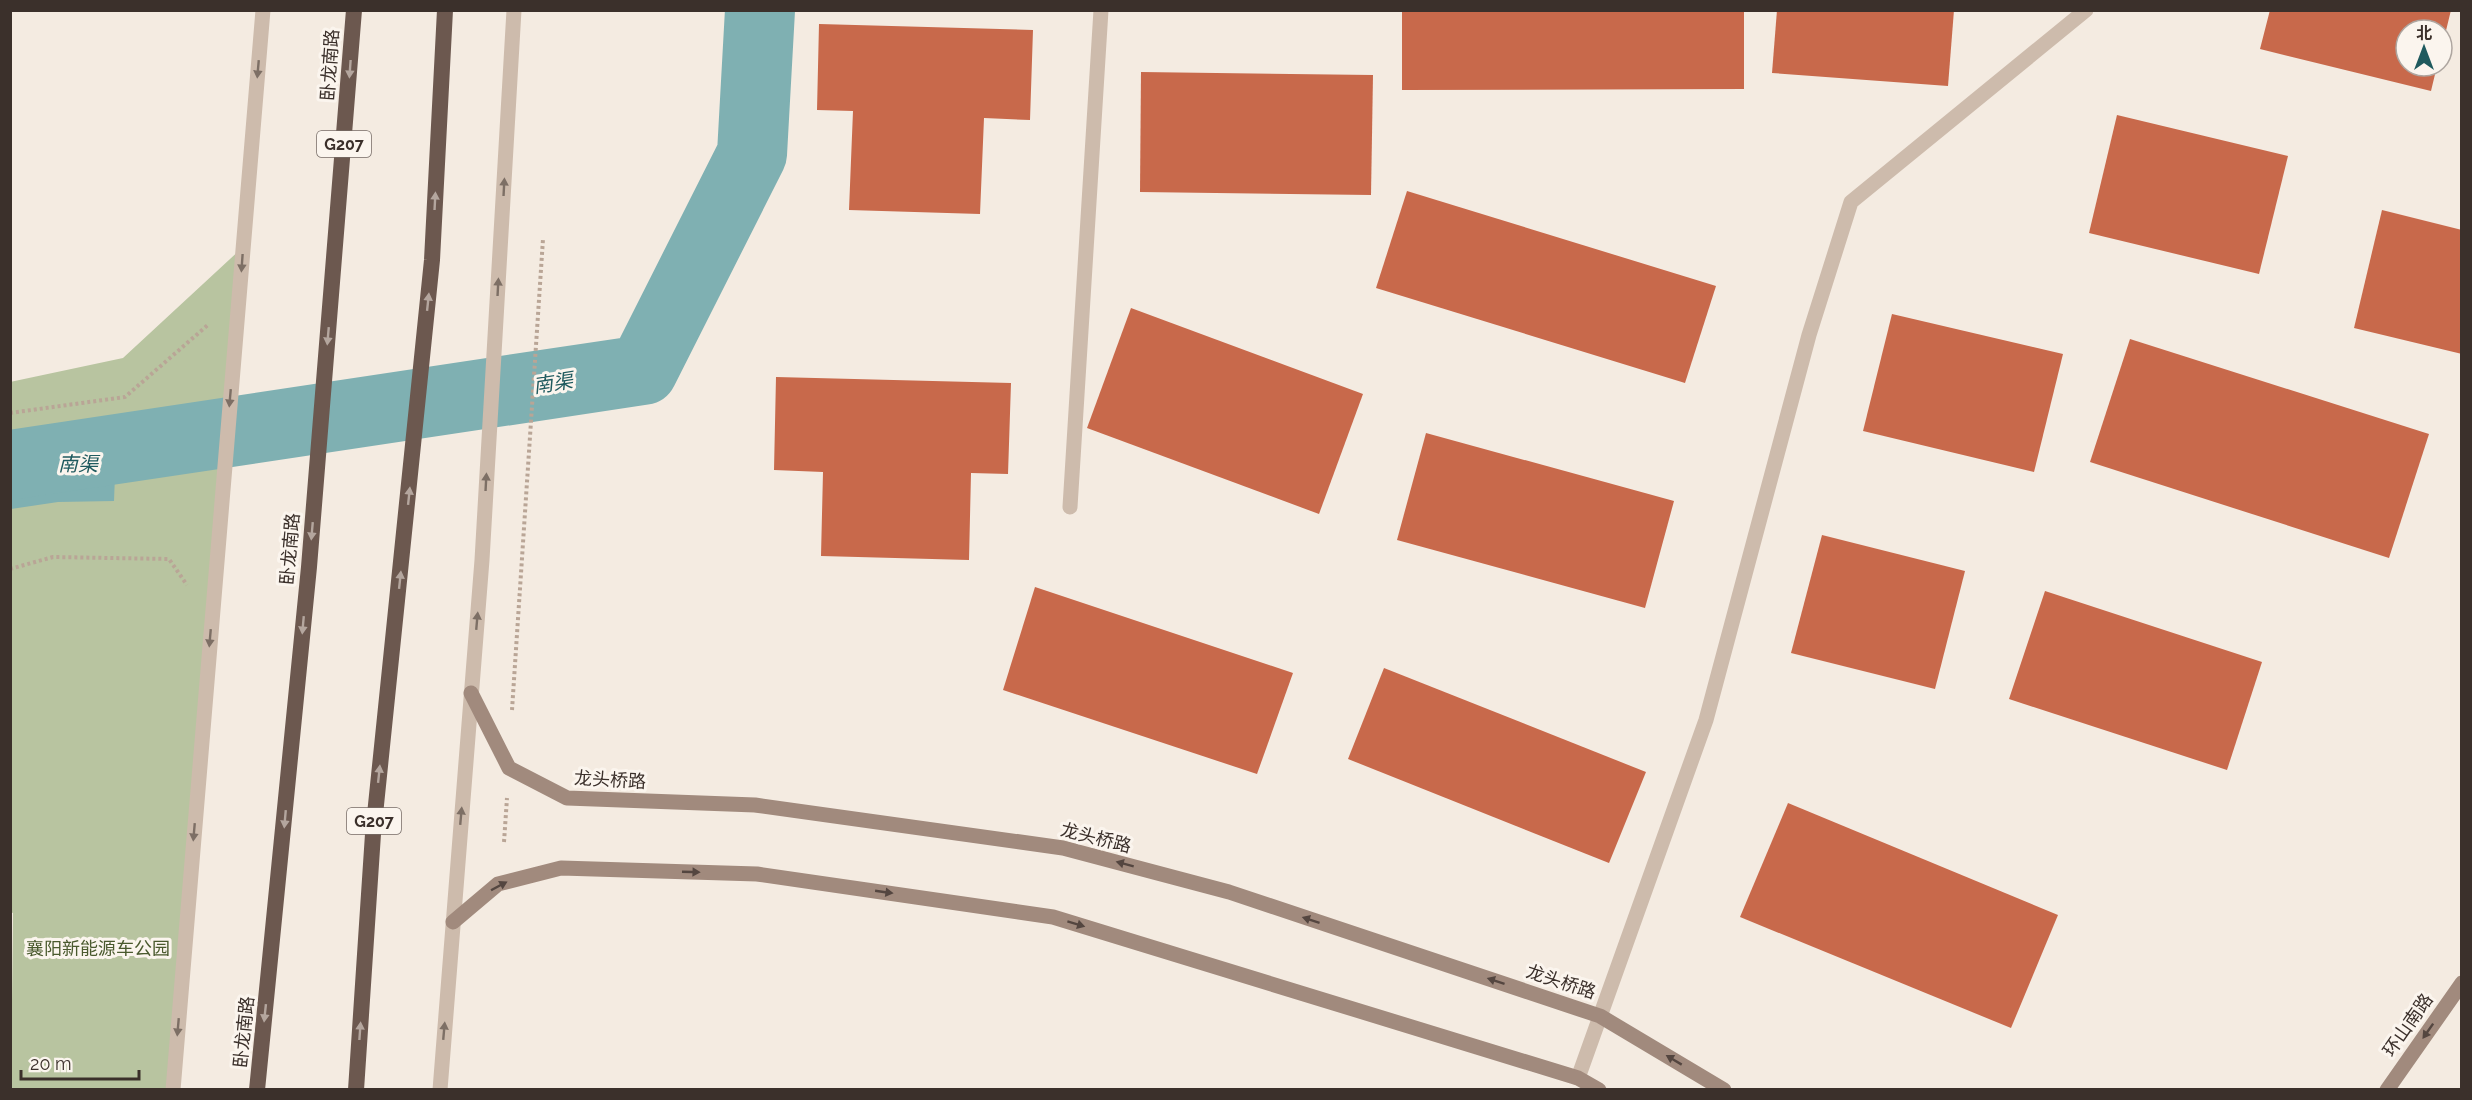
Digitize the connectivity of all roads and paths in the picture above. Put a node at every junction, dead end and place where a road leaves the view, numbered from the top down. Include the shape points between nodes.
1 (263, 10) edge
2 (354, 10) edge
3 (445, 10) edge
4 (514, 10) edge
5 (1101, 10) edge
6 (2086, 10) edge
7 (543, 239) dead end
8 (239, 298) junction
9 (10, 413) edge
10 (1070, 507) dead end
11 (10, 569) edge
12 (212, 619) junction
13 (471, 693) junction
14 (509, 768) junction
15 (504, 842) dead end
16 (453, 922) junction
17 (2462, 982) edge
18 (1600, 1016) junction
19 (1578, 1078) junction
20 (173, 1089) edge
21 (257, 1089) edge
22 (356, 1089) edge
23 (440, 1089) edge
24 (1599, 1089) edge
25 (1724, 1089) edge
26 (2387, 1089) edge

1 -> 8 street
2 -> 21 highway, 卧龙南路 / G207 via 309,567
22 -> 3 highway, G207 via 373,834 432,260
13 -> 4 street
5 - 10 street
6 - 18 street via 1851,202 1809,335 1706,720
7 - 14 path
8 - 9 path via 124,397
8 -> 12 street
11 - 12 path via 53,557 169,559
12 -> 20 street
13 - 14 main road
16 -> 13 street
14 - 15 path
18 -> 14 main road, 龙头桥路 via 1229,892 1063,848 755,805 567,798
16 -> 19 main road via 498,884 561,868 757,874 1053,917
23 -> 16 street
17 -> 26 main road, 环山南路
18 - 19 street
25 -> 18 main road, 龙头桥路
19 - 24 main road

